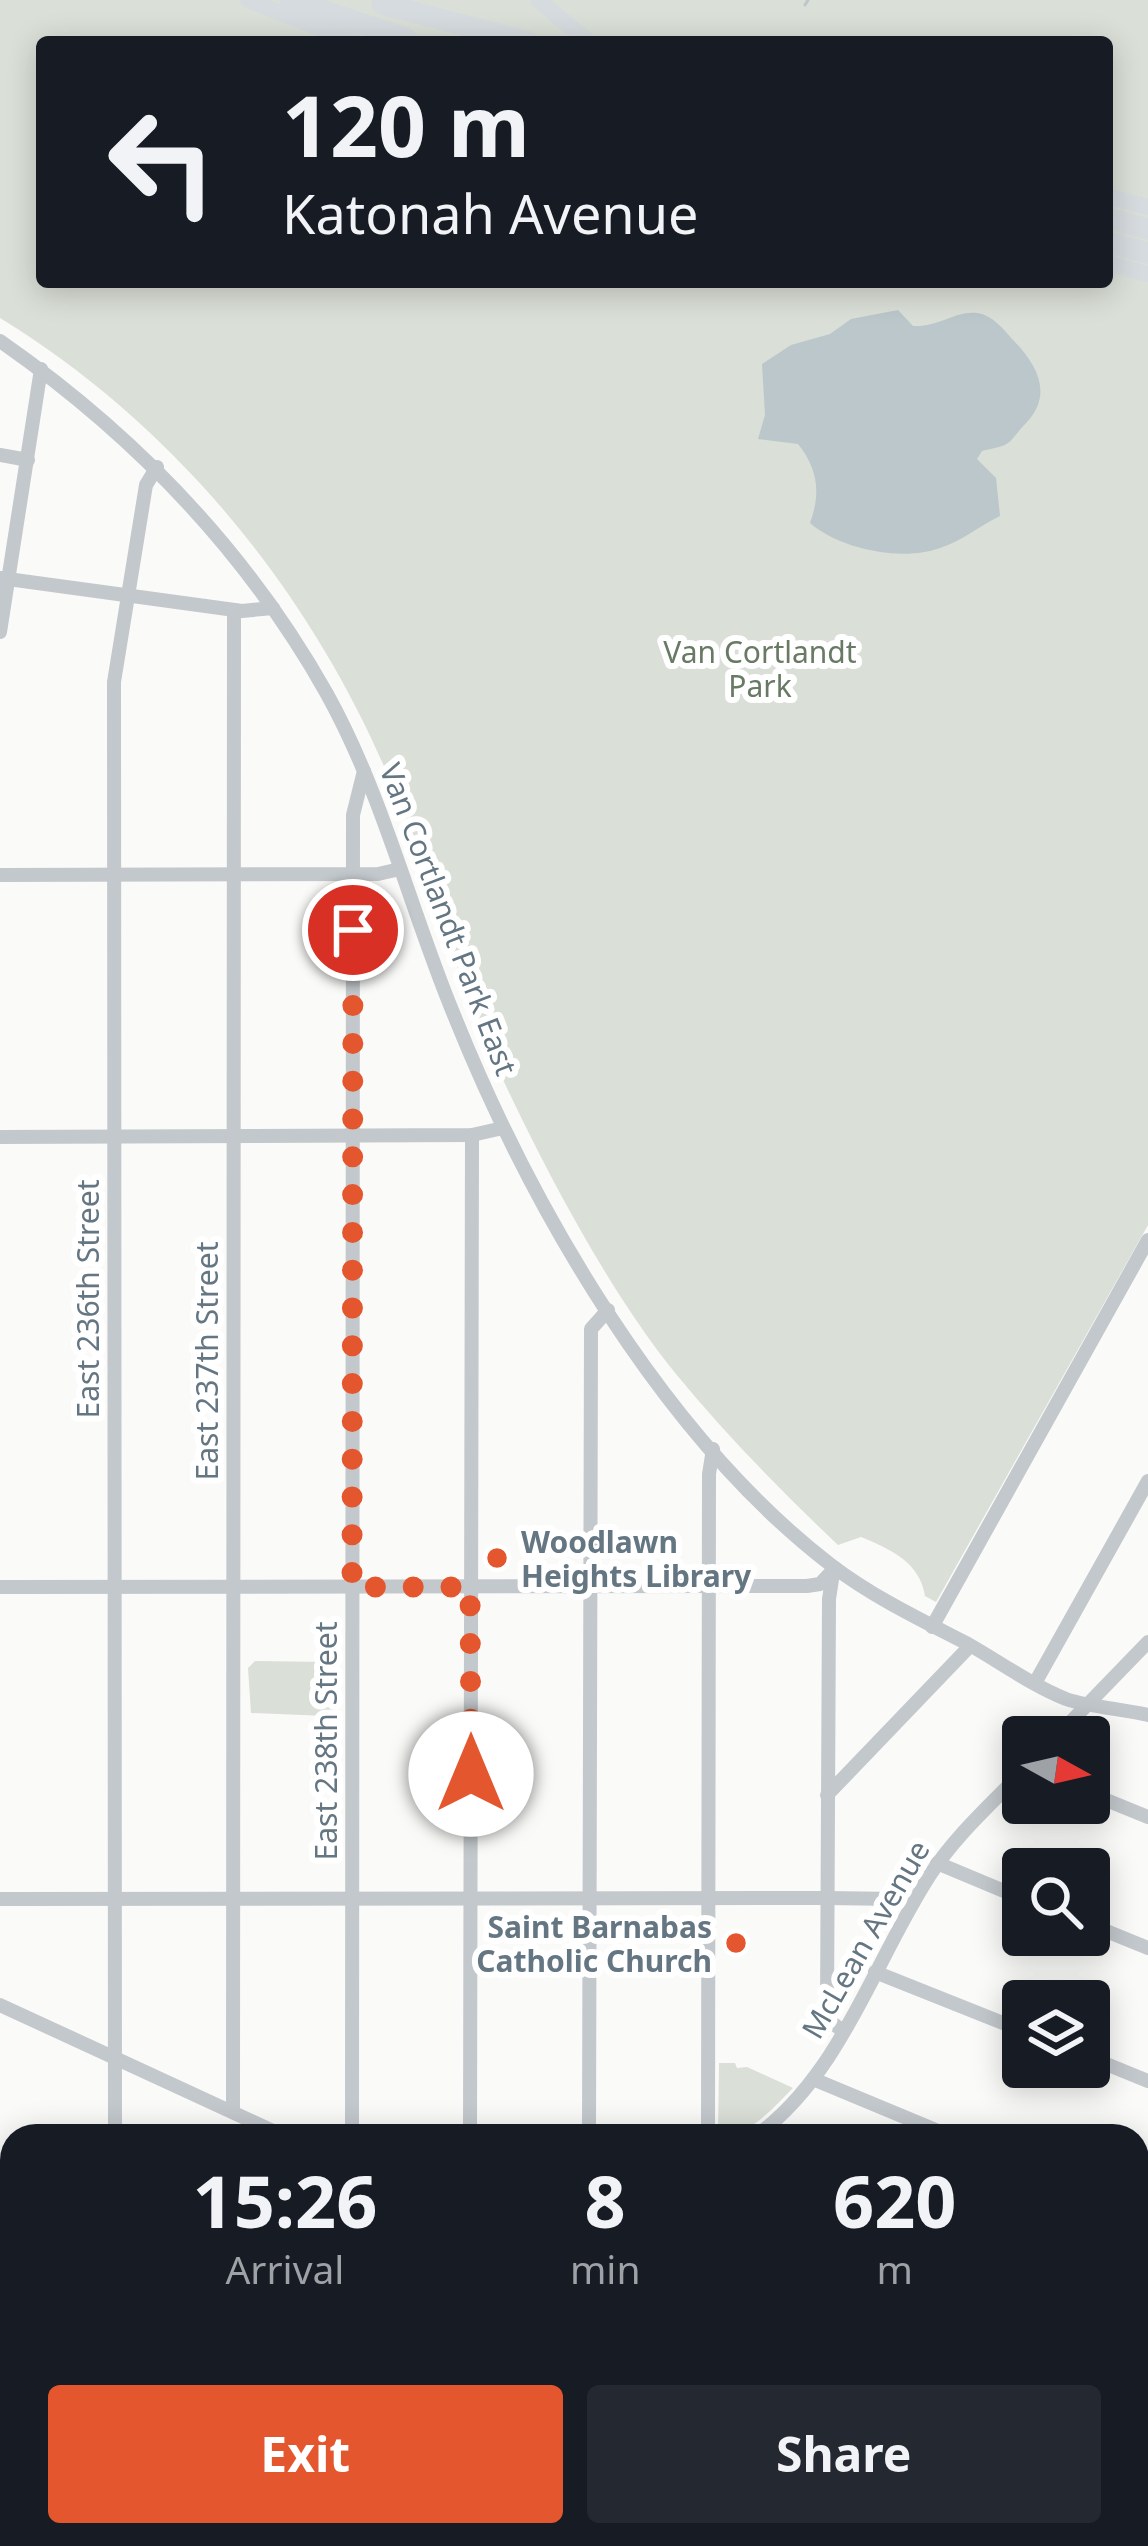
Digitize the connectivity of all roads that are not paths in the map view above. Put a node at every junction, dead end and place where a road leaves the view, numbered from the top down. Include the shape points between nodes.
1 (248, 0) edge
2 (290, 0) edge
3 (319, 0) edge
4 (538, 0) edge
5 (378, 2) edge
6 (341, 36) edge
7 (399, 36) edge
8 (402, 36) edge
9 (463, 36) edge
10 (506, 36) edge
11 (582, 36) edge
12 (1113, 198) edge
13 (1148, 207) edge
14 (1113, 220) edge
15 (1148, 230) edge
16 (1113, 244) edge
17 (1148, 253) edge
18 (1113, 265) edge
19 (1148, 274) edge
20 (0, 341) edge
21 (41, 369) junction
22 (0, 455) edge
23 (28, 460) junction
24 (157, 467) junction
25 (4, 578) edge
26 (129, 595) junction
27 (273, 608) junction
28 (234, 610) junction
29 (0, 632) edge
30 (364, 772) junction
31 (400, 869) junction
32 (0, 874) edge
33 (235, 874) junction
34 (353, 874) junction
35 (113, 875) junction
36 (503, 1127) junction
37 (472, 1135) junction
38 (232, 1136) junction
39 (353, 1136) junction
40 (0, 1137) edge
41 (114, 1137) junction
42 (1146, 1249) edge
43 (608, 1310) junction
44 (713, 1450) junction
45 (1148, 1481) edge
46 (835, 1568) junction
47 (710, 1586) junction
48 (0, 1587) edge
49 (114, 1587) junction
50 (233, 1587) junction
51 (352, 1587) junction
52 (470, 1587) junction
53 (589, 1587) junction
54 (932, 1627) junction
55 (1148, 1642) edge
56 (970, 1646) junction
57 (1035, 1683) junction
58 (1090, 1703) junction
59 (1148, 1715) edge
60 (1077, 1716) edge
61 (1002, 1793) edge
62 (827, 1795) junction
63 (1110, 1801) edge
64 (1148, 1816) edge
65 (937, 1863) junction
66 (1002, 1889) edge
67 (826, 1898) junction
68 (0, 1899) edge
69 (233, 1899) junction
70 (352, 1899) junction
71 (471, 1899) junction
72 (708, 1899) junction
73 (115, 1900) junction
74 (589, 1900) junction
75 (913, 1904) junction
76 (1110, 1933) edge
77 (1148, 1948) edge
78 (875, 1972) junction
79 (0, 2005) edge
80 (1002, 2023) edge
81 (842, 2031) junction
82 (115, 2058) junction
83 (1110, 2066) edge
84 (814, 2079) junction
85 (1148, 2081) edge
86 (233, 2112) junction
87 (115, 2124) edge
88 (258, 2124) edge
89 (352, 2124) edge
90 (470, 2124) edge
91 (590, 2124) edge
92 (708, 2124) edge
93 (771, 2124) edge
94 (921, 2124) edge

1 - 6 main road
2 - 7 highway
3 - 8 highway
4 - 11 main road
5 - 9 highway
5 - 10 highway
12 - 13 main road
14 - 15 highway
16 - 17 highway
18 - 19 main road
20 - 21 street, Van Cortlandt Park East
21 - 23 street
21 - 24 street, Van Cortlandt Park East
22 - 23 street
23 - 25 street
24 - 26 street, East 236th Street via 146,485
24 - 27 street, Van Cortlandt Park East
25 - 26 street
25 - 29 street
26 - 28 street
26 - 35 street, East 236th Street via 114,682
27 - 28 street
27 - 30 street, Van Cortlandt Park East
28 - 33 street, East 237th Street
30 - 31 street, Van Cortlandt Park East
30 - 34 street, East 238th Street via 353,809
31 - 34 street
31 - 36 street, Van Cortlandt Park East
32 - 35 street
33 - 34 street
33 - 35 street
33 - 38 street, East 237th Street
34 - 39 street, East 238th Street
35 - 41 street, East 236th Street
36 - 37 street
36 - 43 street, Van Cortlandt Park East
37 - 39 street
37 - 52 street
38 - 39 street
38 - 41 street
38 - 50 street, East 237th Street
39 - 51 street, East 238th Street
40 - 41 street
41 - 49 street, East 236th Street
42 - 54 street
43 - 44 street, Van Cortlandt Park East
43 - 53 street via 591,1329
44 - 46 street, Van Cortlandt Park East
44 - 47 street
45 - 57 street
46 - 47 street via 816,1585
46 - 54 street, Van Cortlandt Park East
46 - 62 street
47 - 53 street
47 - 72 street
48 - 49 street
49 - 50 street
49 - 73 street, East 236th Street
50 - 51 street
50 - 69 street, East 237th Street
51 - 52 street
51 - 70 street, East 238th Street
52 - 53 street
52 - 71 street
53 - 74 street
54 - 56 street, Van Cortlandt Park East
55 - 58 street
56 - 57 street, Van Cortlandt Park East
56 - 62 street
57 - 58 street, Van Cortlandt Park East
58 - 59 street, Van Cortlandt Park East
58 - 60 street
61 - 65 street, McLean Avenue
62 - 67 street
63 - 64 street
65 - 66 street
65 - 75 street, McLean Avenue
67 - 72 street
67 - 75 street
67 - 81 street via 827,2011
68 - 73 street
69 - 70 street
69 - 73 street
69 - 86 street, East 237th Street
70 - 71 street
70 - 89 street, East 238th Street
71 - 74 street
71 - 90 street
72 - 74 street
72 - 92 street
73 - 82 street, East 236th Street
74 - 91 street
75 - 78 street, McLean Avenue
76 - 77 street
78 - 80 street
78 - 81 street, McLean Avenue
79 - 82 street
81 - 84 street, McLean Avenue
82 - 86 street
82 - 87 street, East 236th Street
83 - 85 street
84 - 93 street, McLean Avenue
84 - 94 street
86 - 88 street

